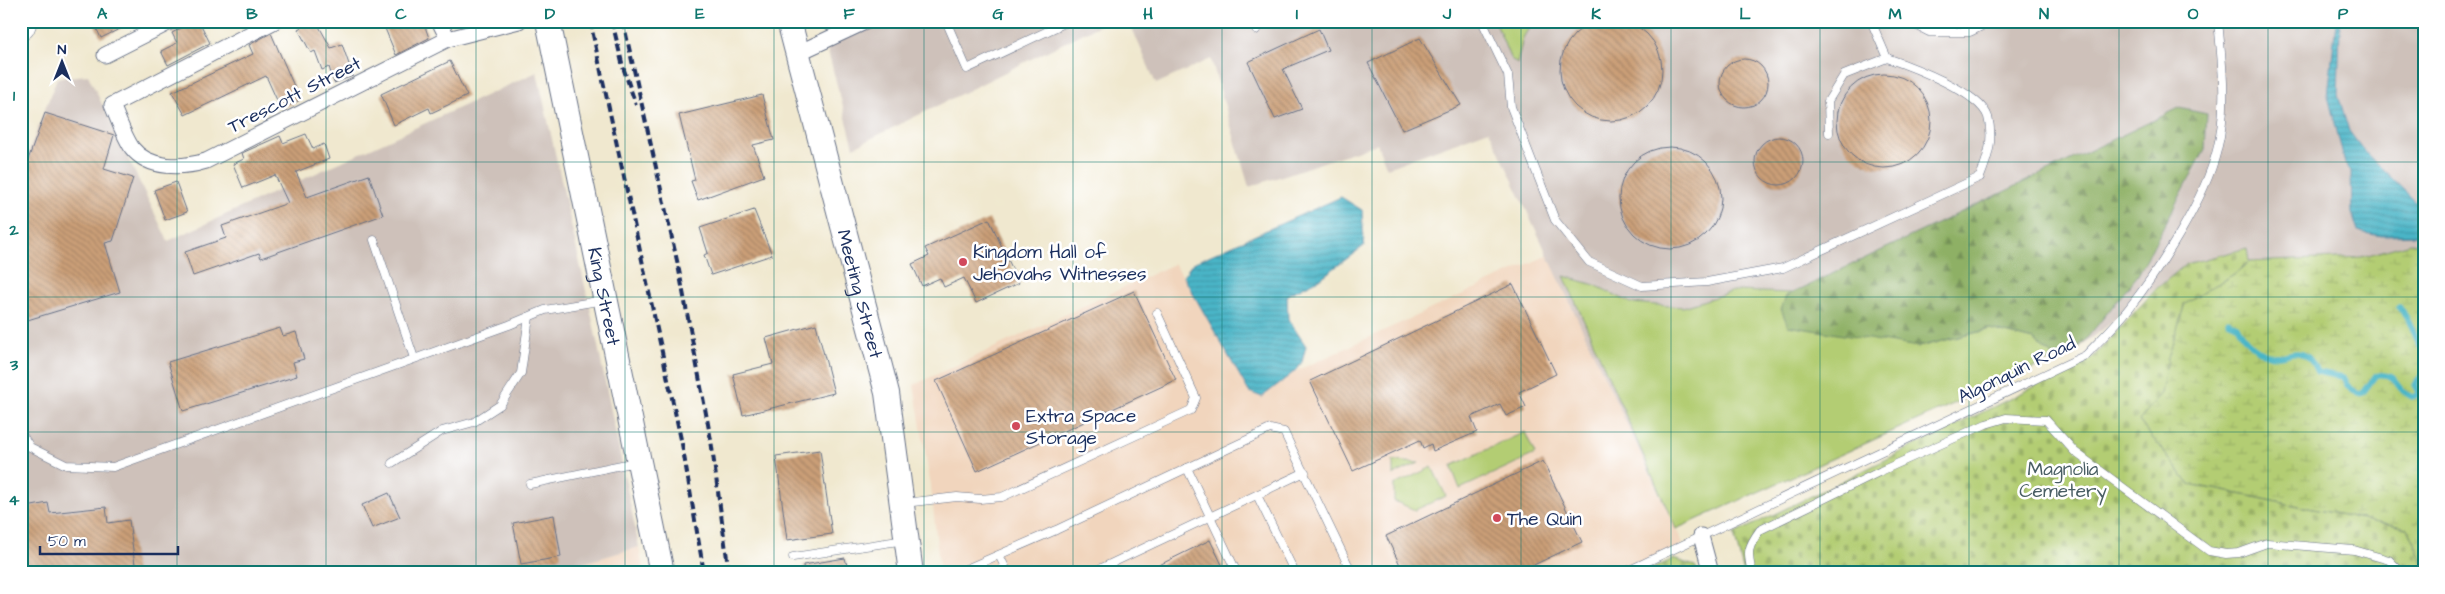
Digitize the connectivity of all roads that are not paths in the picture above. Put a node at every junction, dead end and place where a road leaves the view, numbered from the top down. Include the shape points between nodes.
1 (23, 21) edge
2 (172, 21) edge
3 (275, 21) edge
4 (439, 21) edge
5 (519, 21) edge
6 (548, 21) edge
7 (789, 21) edge
8 (867, 21) edge
9 (946, 21) edge
10 (1069, 21) edge
11 (1251, 21) edge
12 (1482, 21) edge
13 (1871, 21) edge
14 (1908, 21) edge
15 (1992, 21) edge
16 (2218, 21) edge
17 (21, 26) edge
18 (839, 27) edge
19 (1256, 30) dead end
20 (448, 39) junction
21 (796, 54) junction
22 (105, 55) dead end
23 (1887, 58) junction
24 (1829, 133) dead end
25 (374, 240) dead end
26 (606, 300) junction
27 (1156, 313) dead end
28 (529, 317) junction
29 (414, 358) junction
30 (21, 433) edge
31 (639, 461) junction
32 (392, 463) dead end
33 (1187, 468) junction
34 (1305, 472) junction
35 (530, 484) dead end
36 (1257, 495) junction
37 (902, 503) junction
38 (1210, 517) junction
39 (1701, 536) junction
40 (907, 539) junction
41 (998, 555) junction
42 (793, 557) dead end
43 (1351, 569) edge
44 (662, 573) edge
45 (910, 573) edge
46 (958, 573) edge
47 (1008, 573) edge
48 (1091, 573) edge
49 (1237, 573) edge
50 (1295, 573) edge
51 (1333, 573) edge
52 (1623, 573) edge
53 (1711, 573) edge
54 (1752, 573) edge
55 (2402, 573) edge

1 - 17 highway
2 - 22 street
3 - 20 street, Trescott Street via 112,105 133,149 143,157 177,167 206,161
4 - 20 street
5 - 20 street, Trescott Street
6 - 26 main road, King Street
7 - 21 main road, Meeting Street
8 - 18 street
9 - 10 lane via 967,69
11 - 19 lane
12 - 23 lane via 1508,75 1510,107 1555,220 1589,262 1642,286 1707,282 1783,268 1980,177 1991,149 1987,116 1972,99 1925,70
13 - 23 lane
14 - 15 lane via 1929,32 1970,32
16 - 39 lane, Algonquin Road via 2224,82 2218,149 2210,171 2173,242 2135,299 2086,354
18 - 21 street
21 - 37 main road, Meeting Street via 887,392
23 - 24 lane via 1844,75 1828,101
25 - 29 lane
26 - 28 lane via 545,310
26 - 31 main road, King Street
27 - 37 lane via 1196,398 1191,410 1002,497 958,497
28 - 29 lane
28 - 32 lane via 521,373 500,405 474,422 442,431
29 - 30 lane via 114,467 66,465 30,447
31 - 35 lane
31 - 44 main road, King Street
33 - 34 lane via 1270,429 1284,432
33 - 38 lane
33 - 41 lane
34 - 36 lane
34 - 43 lane
36 - 38 lane
36 - 50 lane
37 - 40 main road, Meeting Street
38 - 48 lane
38 - 49 lane
39 - 52 lane, Algonquin Road
39 - 53 street
40 - 42 lane
40 - 45 main road, Meeting Street
41 - 46 lane
41 - 47 lane
43 - 51 lane
54 - 55 lane via 1748,554 1750,543 1760,530 1881,471 2006,418 2046,420 2075,452 2209,550 2239,553 2267,543 2354,550 2389,560

